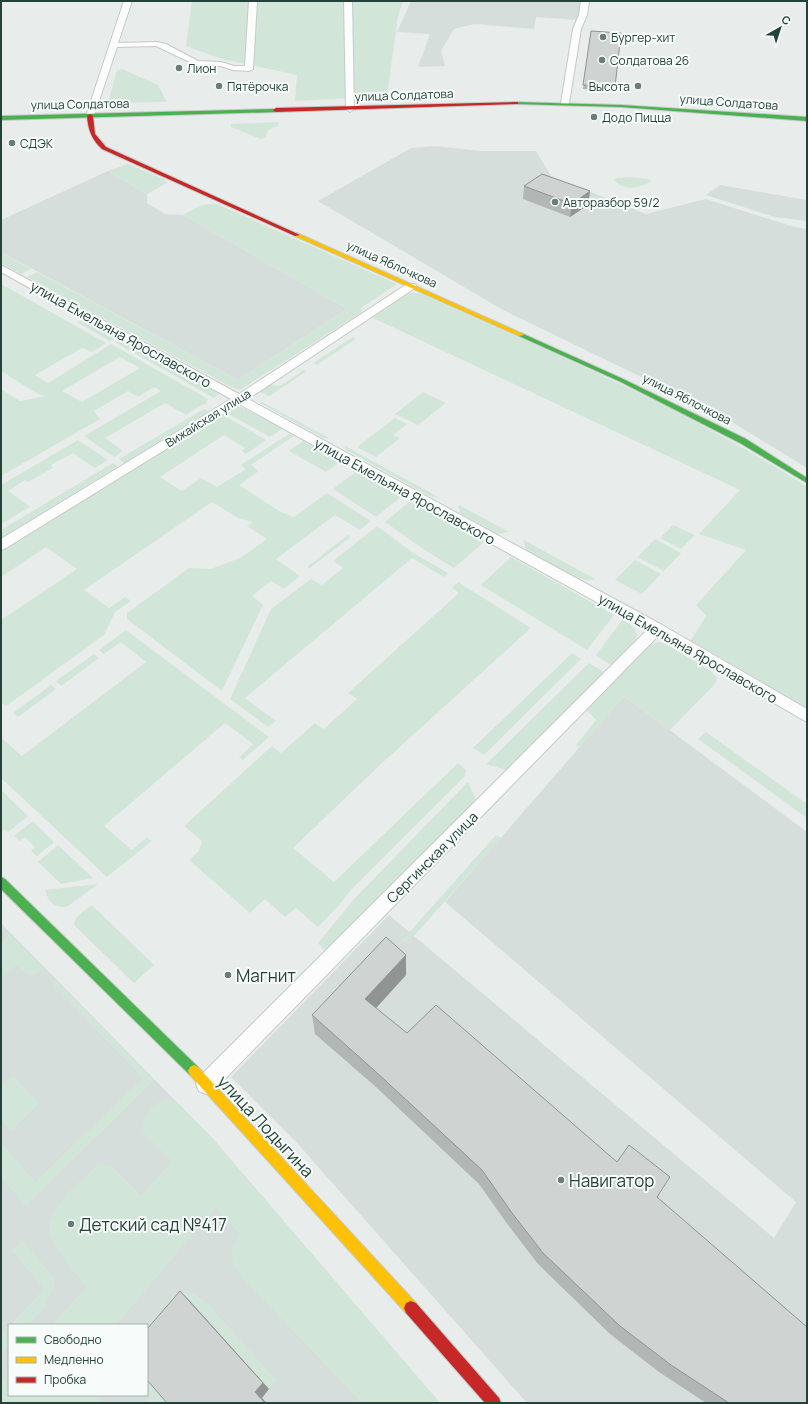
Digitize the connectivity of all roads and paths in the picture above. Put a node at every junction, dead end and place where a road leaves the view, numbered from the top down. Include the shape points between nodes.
1 (128, 1) edge
2 (253, 1) edge
3 (348, 1) edge
4 (585, 1) edge
5 (114, 44) junction
6 (565, 103) junction
7 (350, 109) junction
8 (90, 116) junction
9 (1, 118) edge
10 (807, 119) edge
11 (1, 268) edge
12 (412, 286) junction
13 (239, 398) junction
14 (807, 481) edge
15 (1, 545) edge
16 (657, 629) junction
17 (807, 716) edge
18 (1, 882) edge
19 (206, 1084) junction
20 (494, 1403) edge

1 - 5 street, улица Яблочкова
2 - 5 street via 249,69 196,63 157,44
3 - 7 street
4 - 6 street via 577,29
5 - 8 street, улица Яблочкова
6 - 7 main road, улица Солдатова
6 - 10 main road, улица Солдатова
7 - 8 main road, улица Солдатова
8 - 9 main road, улица Солдатова
8 - 12 main road, улица Яблочкова via 94,140 104,148
11 - 13 street, улица Емельяна Ярославского
12 - 13 street, Вижайская улица
12 - 14 main road, улица Яблочкова via 565,354 695,416 743,441
13 - 15 street, Вижайская улица
13 - 16 street, улица Емельяна Ярославского
16 - 17 street, улица Емельяна Ярославского
16 - 19 street, Сергинская улица
18 - 19 main road, улица Лодыгина
19 - 20 main road, улица Лодыгина via 434,1332

